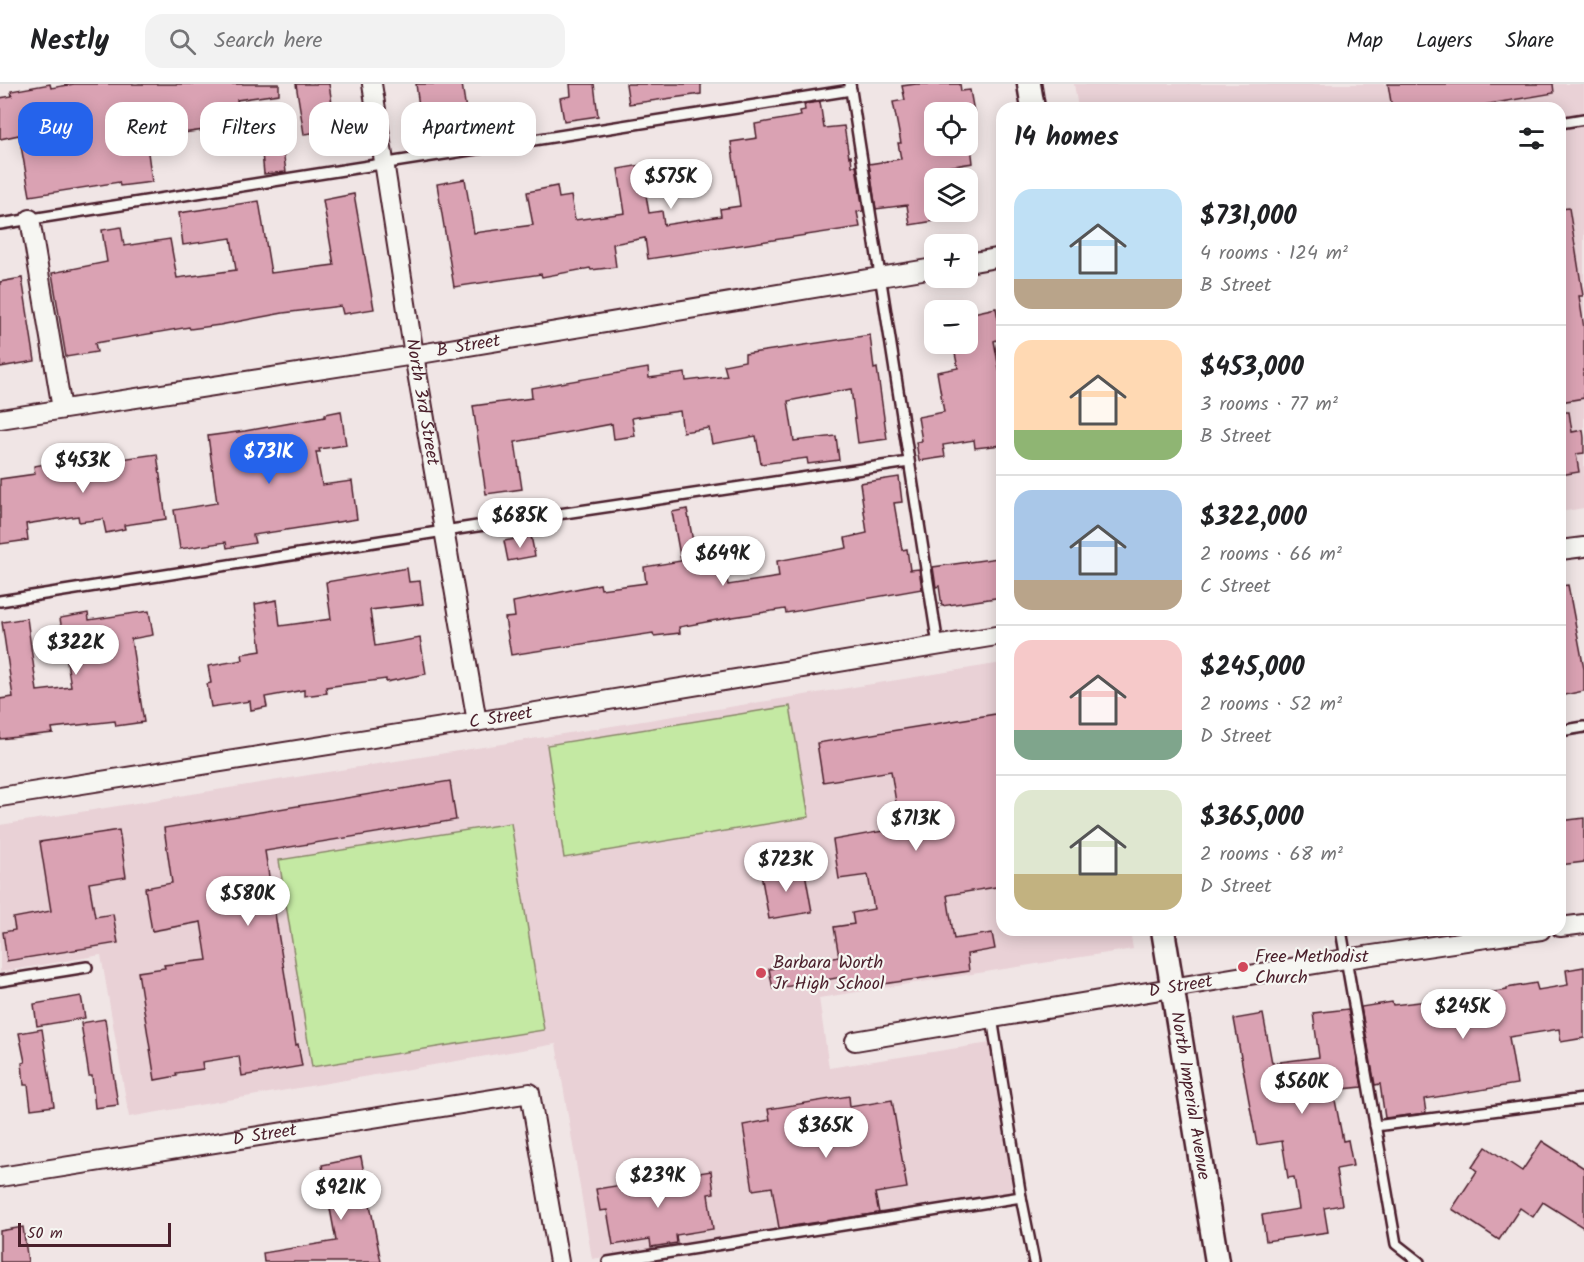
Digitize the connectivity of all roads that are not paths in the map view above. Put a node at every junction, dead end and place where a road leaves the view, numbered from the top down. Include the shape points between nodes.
1 (372, 84) edge
2 (1029, 84) edge
3 (851, 87) edge
4 (1032, 102) edge
5 (1584, 119) edge
6 (1566, 122) edge
7 (384, 164) junction
8 (30, 219) junction
9 (0, 224) edge
10 (996, 258) edge
11 (978, 261) edge
12 (924, 270) edge
13 (880, 277) junction
14 (414, 355) junction
15 (62, 409) junction
16 (0, 419) edge
17 (909, 462) junction
18 (444, 531) junction
19 (1584, 547) edge
20 (1566, 549) edge
21 (0, 601) edge
22 (996, 636) edge
23 (938, 645) junction
24 (477, 722) junction
25 (1584, 727) edge
26 (1566, 730) edge
27 (0, 797) edge
28 (1584, 924) edge
29 (1566, 926) edge
30 (1164, 936) edge
31 (1342, 936) edge
32 (1500, 936) edge
33 (1345, 959) junction
34 (87, 966) dead end
35 (0, 981) edge
36 (1172, 988) junction
37 (992, 1018) junction
38 (855, 1041) dead end
39 (1584, 1099) edge
40 (1375, 1126) junction
41 (0, 1177) edge
42 (1021, 1197) junction
43 (559, 1262) edge
44 (608, 1262) edge
45 (1034, 1262) edge
46 (1217, 1262) edge
47 (1419, 1262) edge

1 - 7 street, North 3rd Street
2 - 4 street
3 - 7 lane
3 - 13 lane
5 - 6 lane
7 - 8 lane
7 - 14 street, North 3rd Street
8 - 9 lane
8 - 15 street
10 - 11 street
12 - 13 street, B Street
13 - 14 street, B Street
13 - 17 lane
14 - 15 street, B Street
14 - 18 street, North 3rd Street
15 - 16 street, B Street
17 - 18 lane
17 - 23 lane
18 - 21 lane
18 - 24 street, North 3rd Street
19 - 20 street
22 - 23 street, C Street
23 - 24 street, C Street
24 - 27 street, C Street
25 - 26 lane
28 - 29 street
30 - 36 street, North Imperial Avenue
31 - 33 lane
32 - 33 street, D Street
33 - 36 street, D Street
33 - 40 lane
34 - 35 lane
36 - 37 street, D Street
36 - 46 street, North Imperial Avenue
37 - 38 street, D Street
37 - 42 lane
39 - 40 lane
40 - 47 lane via 1396,1244
41 - 43 street, D Street via 530,1093
42 - 44 lane
42 - 45 lane

